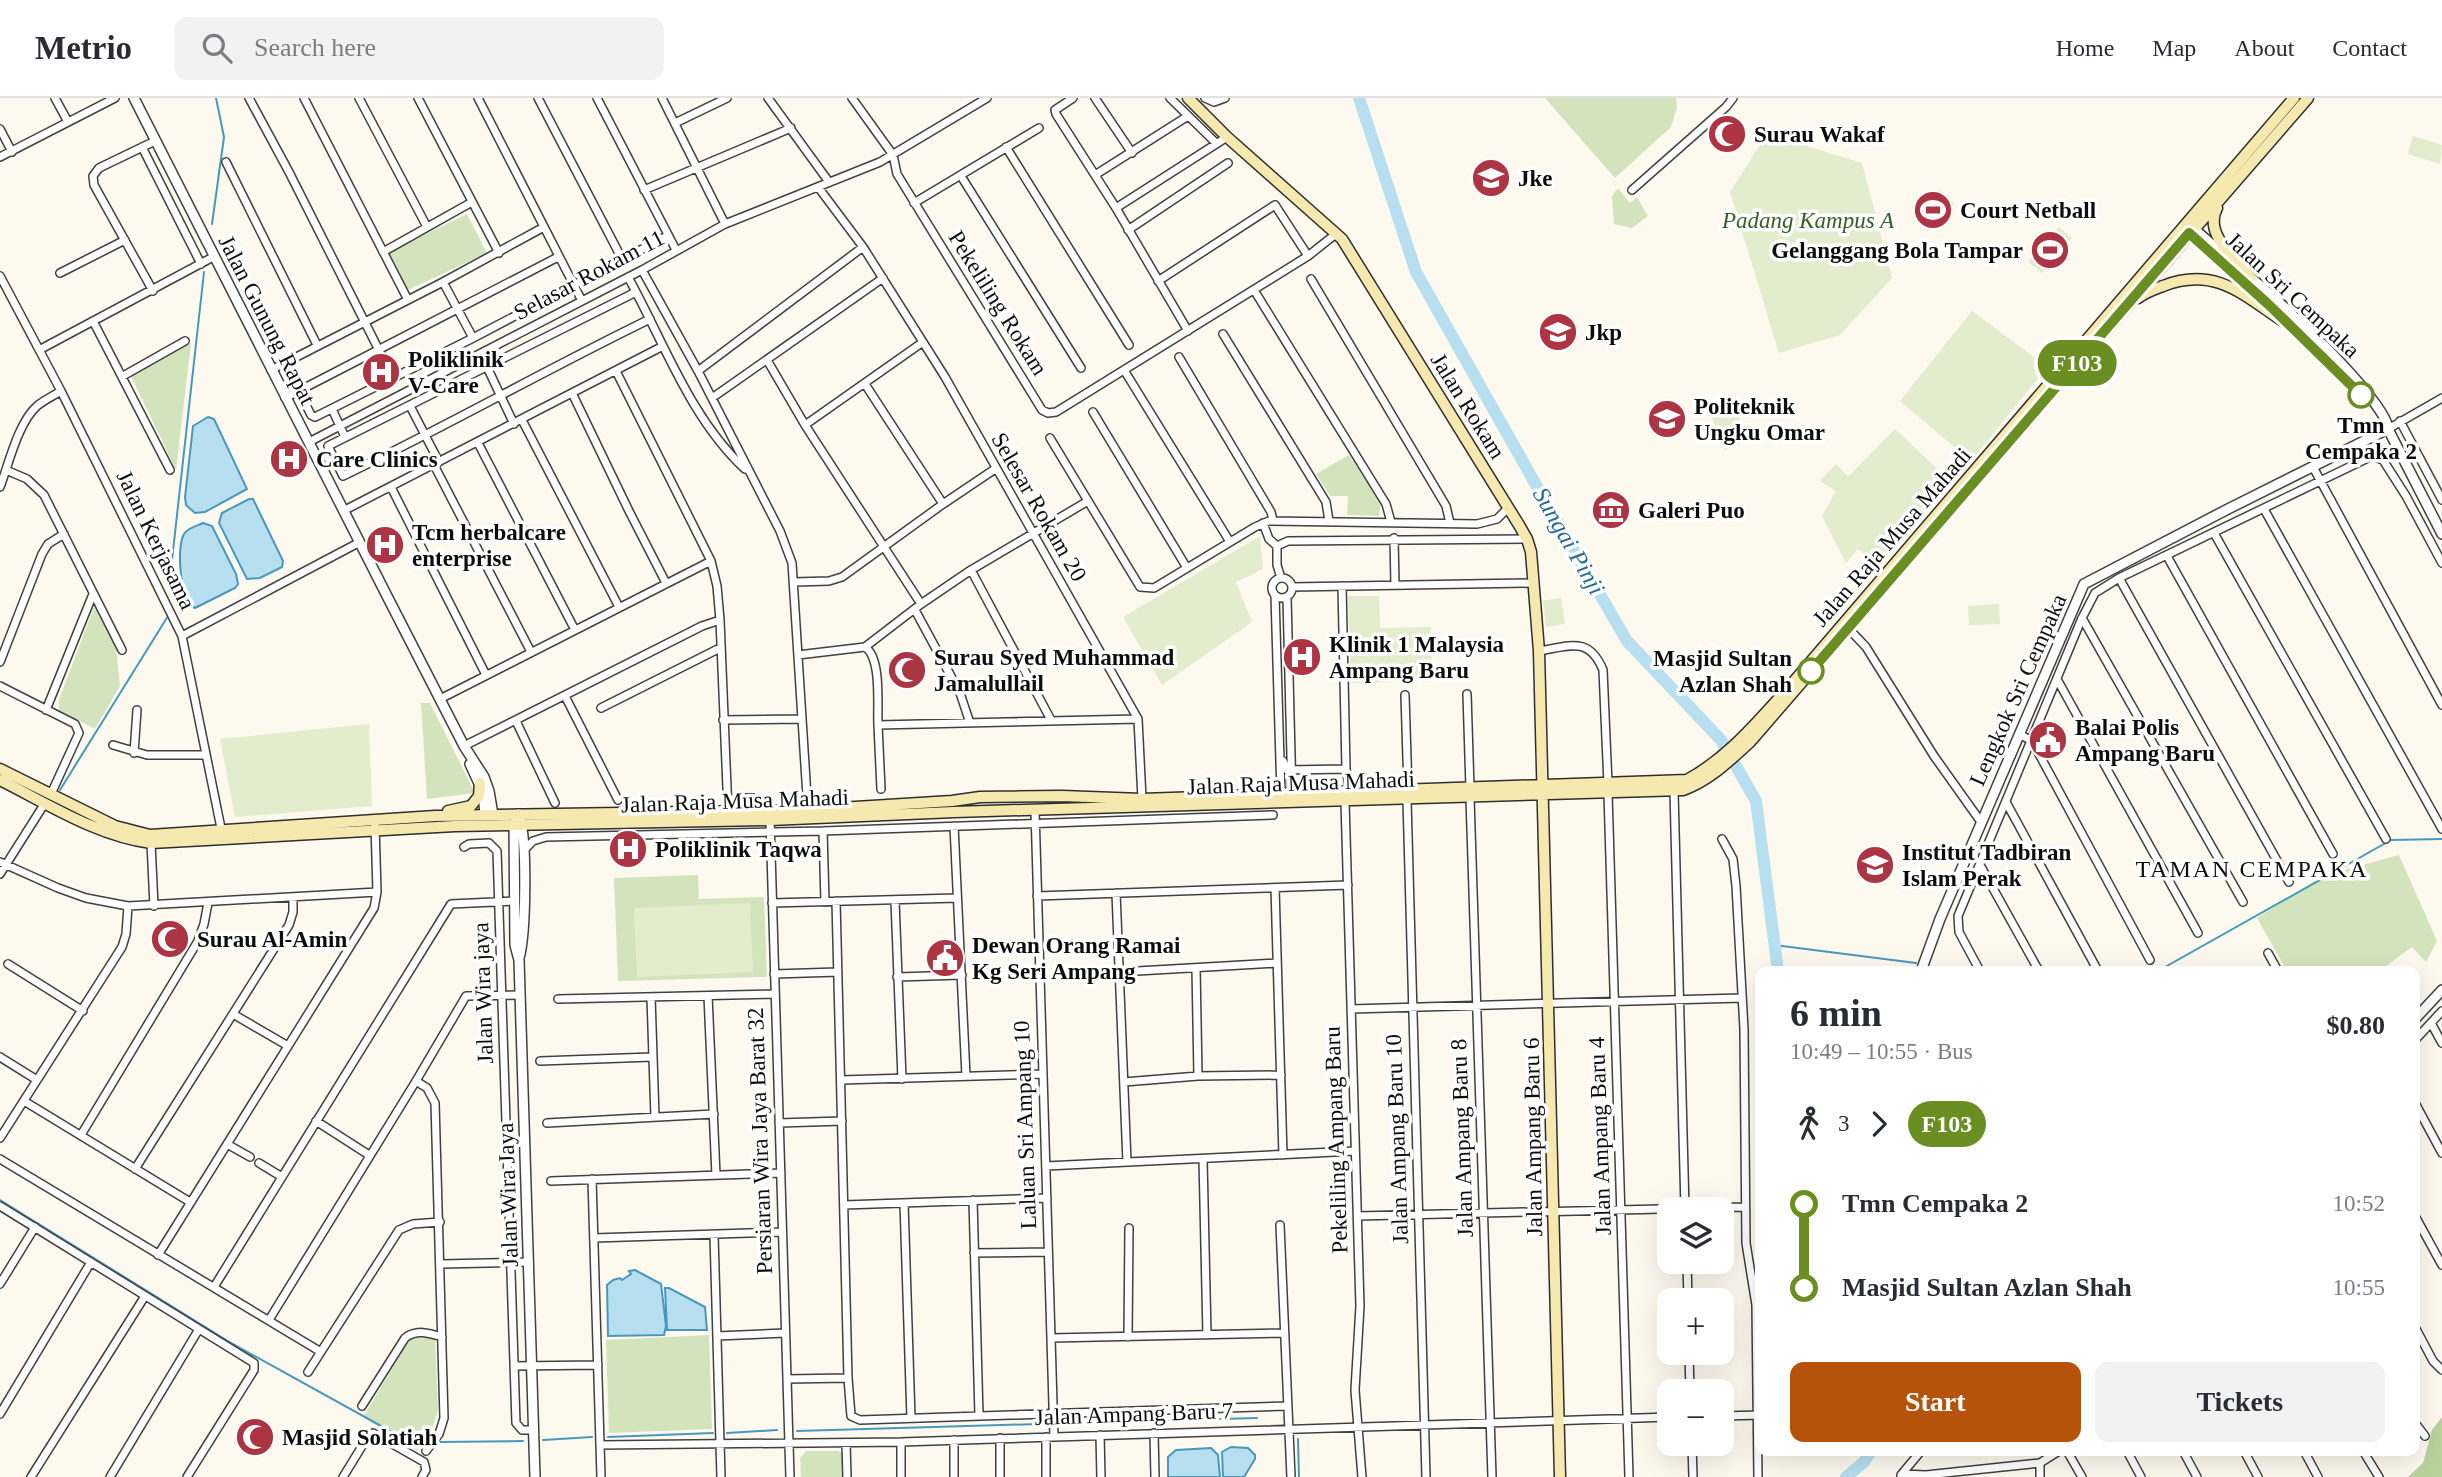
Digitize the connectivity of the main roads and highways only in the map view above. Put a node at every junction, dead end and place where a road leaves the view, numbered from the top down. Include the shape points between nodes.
1 (1188, 98) edge
2 (2294, 98) edge
3 (2308, 98) edge
4 (2228, 190) junction
5 (2190, 228) junction
6 (2251, 278) road end
7 (2126, 307) junction
8 (2292, 327) road end
9 (2082, 352) junction
10 (1508, 508) joint
11 (1720, 764) junction
12 (0, 769) edge
13 (0, 780) edge
14 (480, 783) road end
15 (1608, 789) junction
16 (1543, 791) junction
17 (1408, 795) junction
18 (48, 798) junction
19 (1291, 798) junction
20 (1142, 799) junction
21 (952, 801) junction
22 (1035, 809) junction
23 (809, 814) junction
24 (435, 816) junction
25 (489, 816) junction
26 (375, 825) junction
27 (479, 825) junction
28 (518, 825) junction
29 (222, 836) junction
30 (1560, 1477) edge

1 - 10 main road, Jalan Rokam via 1337,233
2 - 5 main road, Jalan Raja Musa Mahadi
3 - 4 main road, Jalan Raja Musa Mahadi
4 - 5 main road, Jalan Raja Musa Mahadi
4 - 6 main road via 2216,209 2213,226 2220,242
5 - 7 main road, Jalan Raja Musa Mahadi
5 - 9 main road, Jalan Raja Musa Mahadi
7 - 8 main road via 2176,281 2209,279 2239,290
7 - 9 main road, Jalan Raja Musa Mahadi
9 - 11 main road, Jalan Raja Musa Mahadi via 1745,742
10 - 16 main road, Jalan Ampang Baru 6 via 1531,552
11 - 15 main road, Jalan Raja Musa Mahadi via 1687,780
11 - 15 main road, Jalan Raja Musa Mahadi via 1698,784 1674,792
12 - 18 main road, Jalan Raja Musa Mahadi
13 - 18 main road, Jalan Raja Musa Mahadi
14 - 24 main road via 480,796 471,806
15 - 16 main road, Jalan Raja Musa Mahadi
16 - 17 main road, Jalan Raja Musa Mahadi
16 - 30 main road, Jalan Ampang Baru 6
17 - 19 main road, Jalan Raja Musa Mahadi via 1345,802
17 - 19 main road, Jalan Raja Musa Mahadi via 1350,791
18 - 29 main road, Jalan Raja Musa Mahadi via 130,831
18 - 29 main road, Jalan Raja Musa Mahadi via 108,834 128,840 151,843
19 - 20 main road, Jalan Raja Musa Mahadi via 1281,794
19 - 22 main road, Jalan Raja Musa Mahadi
20 - 21 main road, Jalan Raja Musa Mahadi via 980,797
20 - 22 main road via 1054,802
21 - 22 main road via 1031,802
21 - 23 main road, Jalan Raja Musa Mahadi
22 - 23 main road, Jalan Raja Musa Mahadi
23 - 25 main road, Jalan Raja Musa Mahadi via 727,807
23 - 28 main road, Jalan Raja Musa Mahadi via 770,820
24 - 25 main road, Jalan Raja Musa Mahadi
24 - 26 main road, Jalan Raja Musa Mahadi
25 - 27 main road
25 - 28 main road
26 - 27 main road, Jalan Raja Musa Mahadi
26 - 29 main road, Jalan Raja Musa Mahadi
27 - 28 main road, Jalan Raja Musa Mahadi

